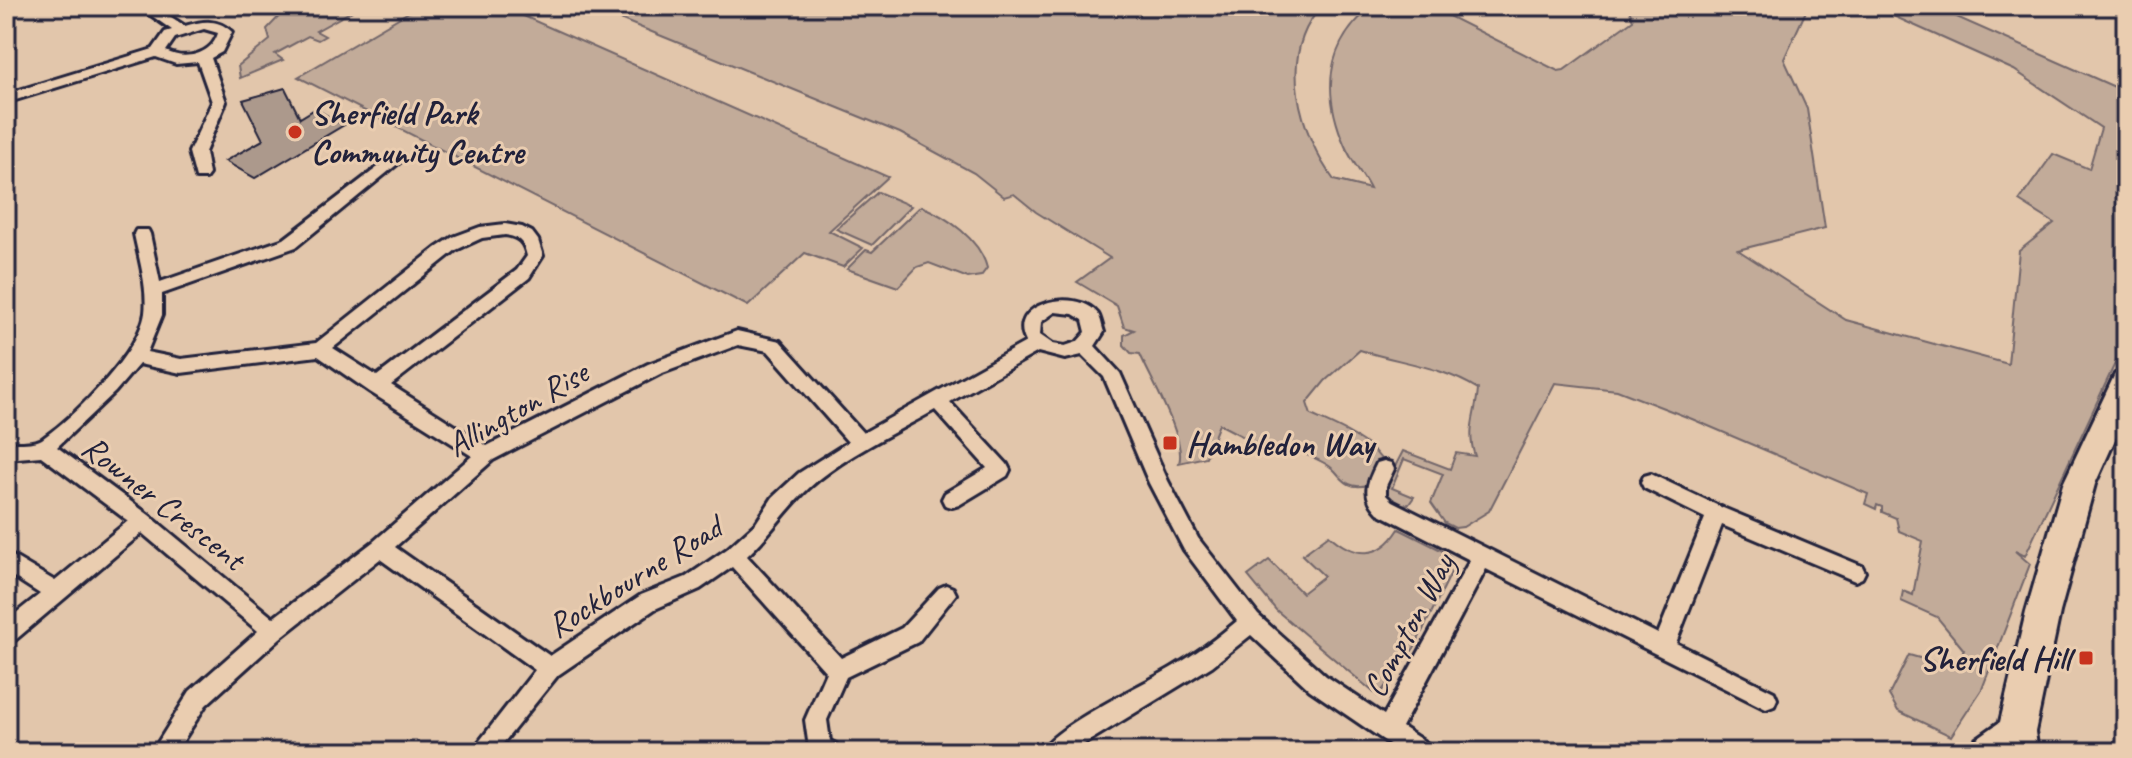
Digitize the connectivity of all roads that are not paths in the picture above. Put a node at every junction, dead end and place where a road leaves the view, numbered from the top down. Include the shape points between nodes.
1 (145, 6) edge
2 (181, 30) junction
3 (158, 52) junction
4 (203, 56) junction
5 (6, 99) edge
6 (395, 159) dead end
7 (201, 174) dead end
8 (142, 234) dead end
9 (153, 291) junction
10 (1037, 344) junction
11 (1085, 347) junction
12 (321, 349) junction
13 (137, 357) junction
14 (2126, 382) edge
15 (376, 387) junction
16 (937, 400) junction
17 (861, 443) junction
18 (44, 448) junction
19 (6, 451) edge
20 (486, 455) junction
21 (1384, 469) dead end
22 (1651, 482) dead end
23 (952, 499) dead end
24 (1716, 514) junction
25 (142, 521) junction
26 (380, 548) junction
27 (734, 555) junction
28 (1482, 557) junction
29 (6, 561) edge
30 (1855, 572) dead end
31 (56, 593) junction
32 (946, 594) dead end
33 (1251, 622) junction
34 (273, 631) junction
35 (6, 634) edge
36 (1663, 648) junction
37 (550, 668) junction
38 (838, 670) junction
39 (1766, 699) dead end
40 (1388, 730) junction
41 (2008, 745) edge
42 (163, 752) edge
43 (482, 752) edge
44 (828, 752) edge
45 (1052, 752) edge
46 (1420, 752) edge

1 - 2 street
2 - 3 street
2 - 4 street via 203,25 225,32 223,43
3 - 4 street via 176,60
3 - 5 street
4 - 7 street via 219,102 197,152
6 - 9 street via 290,243
8 - 9 street
9 - 13 street via 153,317
10 - 11 street via 1066,353
10 - 11 street via 1030,330 1037,314 1068,306 1084,311 1095,325
10 - 16 street, Rockbourne Road
11 - 33 street via 1111,373 1191,544
12 - 13 street via 181,366
12 - 15 street
12 - 15 street via 457,243 494,231 529,236 535,256 523,274
13 - 18 street
14 - 41 highway via 2079,484
15 - 20 street
16 - 17 street, Rockbourne Road
16 - 23 street via 1000,470
17 - 20 street, Allington Rise via 774,346 737,338 654,369
17 - 27 street, Rockbourne Road via 806,479
18 - 19 street, Rowner Crescent
18 - 25 street, Rowner Crescent
20 - 26 street, Allington Rise
21 - 28 street, Compton Way via 1376,498 1385,507
22 - 24 street
24 - 30 street
24 - 36 street
25 - 31 street
25 - 34 street, Rowner Crescent
26 - 34 street, Allington Rise
26 - 37 street
27 - 37 street, Rockbourne Road via 693,583 648,602
27 - 38 street
28 - 36 street
28 - 40 street, Compton Way
29 - 31 street
31 - 35 street
32 - 38 street via 910,635
33 - 40 street via 1318,683
33 - 45 street via 1227,645
34 - 42 street, Allington Rise via 198,698
36 - 39 street
37 - 43 street, Rockbourne Road
38 - 44 street via 816,720 820,748
40 - 46 street

